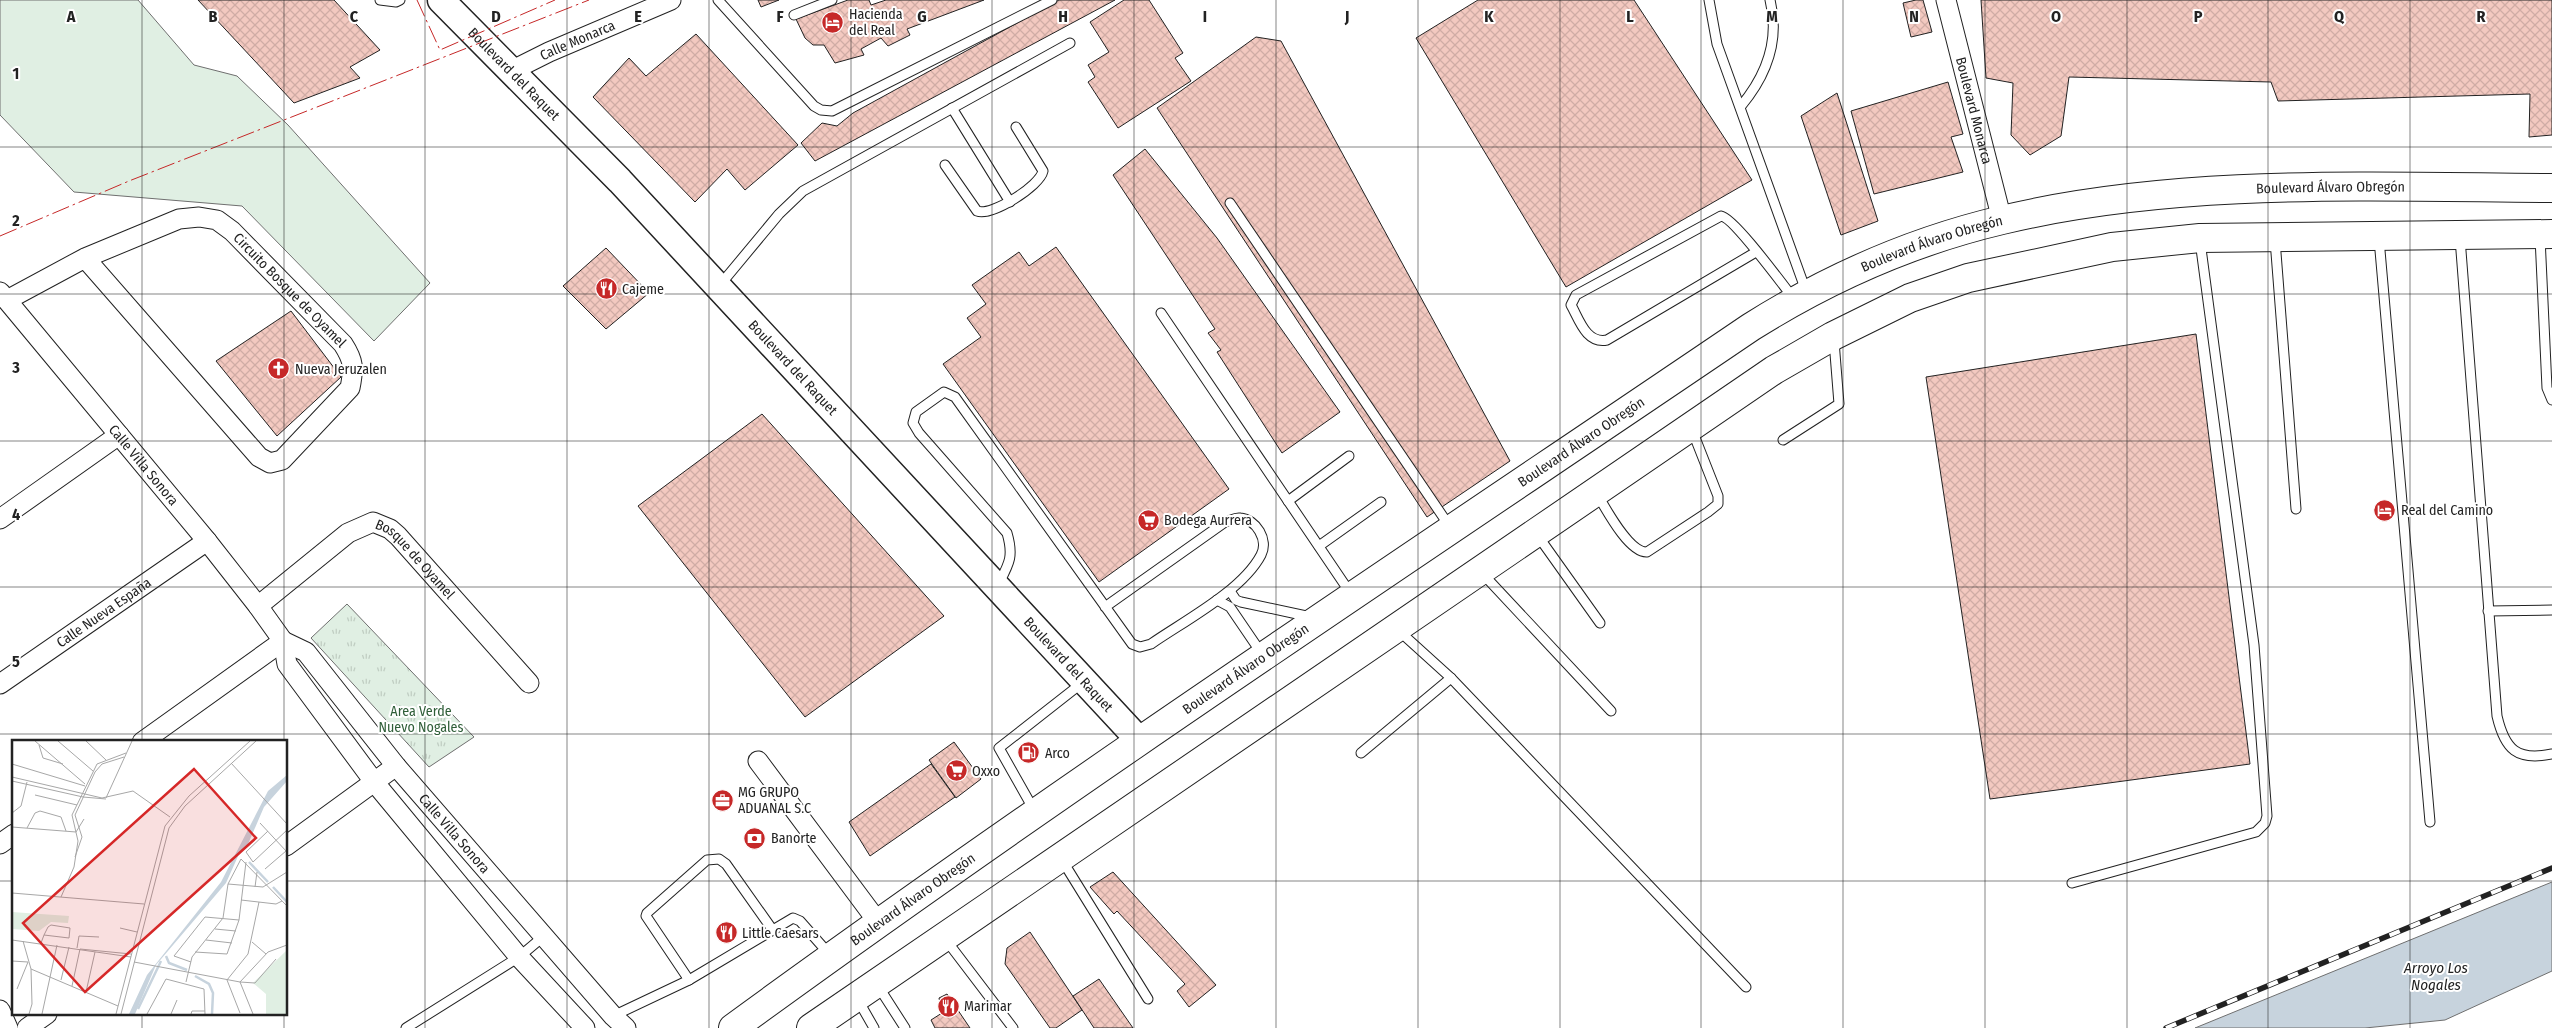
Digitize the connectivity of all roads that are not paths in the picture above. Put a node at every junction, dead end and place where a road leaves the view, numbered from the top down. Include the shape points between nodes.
1 (380, 0) edge
2 (400, 0) edge
3 (442, 0) edge
4 (671, 0) edge
5 (718, 0) edge
6 (832, 0) edge
7 (1052, 0) edge
8 (1709, 0) edge
9 (1770, 0) edge
10 (1946, 0) edge
11 (794, 15) dead end
12 (1070, 43) dead end
13 (512, 70) junction
14 (1741, 106) junction
15 (952, 108) junction
16 (1016, 127) dead end
17 (945, 165) dead end
18 (2552, 188) edge
19 (1010, 202) junction
20 (1230, 202) dead end
21 (2002, 220) junction
22 (2546, 234) edge
23 (2459, 235) junction
24 (2379, 236) junction
25 (2200, 238) junction
26 (2275, 238) junction
27 (1756, 252) junction
28 (85, 258) junction
29 (718, 288) junction
30 (4, 296) edge
31 (1801, 297) junction
32 (1160, 313) dead end
33 (1833, 336) junction
34 (2552, 400) edge
35 (1691, 427) junction
36 (119, 434) junction
37 (1783, 440) dead end
38 (1349, 456) dead end
39 (1595, 492) junction
40 (1288, 501) junction
41 (1381, 502) dead end
42 (2296, 509) dead end
43 (0, 519) edge
44 (1452, 529) junction
45 (1536, 533) junction
46 (207, 541) junction
47 (1319, 546) junction
48 (1480, 571) junction
49 (997, 588) junction
50 (1230, 591) junction
51 (1353, 596) junction
52 (1217, 600) junction
53 (258, 606) junction
54 (1106, 607) junction
55 (2552, 610) edge
56 (2488, 611) junction
57 (1319, 619) junction
58 (1600, 623) dead end
59 (1396, 628) junction
60 (283, 641) junction
61 (1264, 656) junction
62 (1450, 678) junction
63 (1085, 682) junction
64 (529, 683) dead end
65 (0, 684) edge
66 (1611, 711) dead end
67 (145, 740) edge
68 (1139, 740) junction
69 (1361, 753) dead end
70 (2552, 754) edge
71 (758, 761) dead end
72 (396, 766) junction
73 (375, 783) junction
74 (1035, 813) junction
75 (2430, 822) dead end
76 (12, 835) edge
77 (0, 844) edge
78 (288, 845) edge
79 (1060, 858) junction
80 (2072, 883) dead end
81 (878, 922) junction
82 (772, 930) junction
83 (544, 936) junction
84 (944, 938) junction
85 (831, 956) junction
86 (519, 957) junction
87 (689, 980) junction
88 (1746, 987) dead end
89 (866, 991) junction
90 (1148, 999) dead end
91 (0, 1010) edge
92 (44, 1016) edge
93 (620, 1022) edge
94 (420, 1024) edge
95 (817, 1026) edge
96 (8, 1028) edge
97 (27, 1028) edge
98 (406, 1028) edge
99 (584, 1028) edge
100 (733, 1028) edge
101 (874, 1028) edge
102 (905, 1028) edge
103 (1013, 1028) edge

1 - 2 lane
3 - 13 street, Boulevard del Raquet
4 - 13 street, Calle Monarca
5 - 7 lane via 814,106 826,111 832,111
6 - 11 lane
8 - 14 lane via 1717,44
9 - 14 lane via 1770,54 1757,86
10 - 21 street, Boulevard Monarca
12 - 15 lane
13 - 29 street, Boulevard del Raquet
14 - 31 lane
15 - 19 lane
15 - 29 lane via 802,191
16 - 19 lane via 1043,174
17 - 19 lane via 976,211 984,213
18 - 21 highway, Boulevard Álvaro Obregón via 2307,187 2165,195 2097,202
20 - 44 lane
21 - 31 highway, Boulevard Álvaro Obregón via 1894,254
22 - 23 highway
22 - 34 lane via 2547,388
23 - 24 highway
23 - 56 lane
24 - 26 highway
24 - 75 lane
25 - 26 highway
25 - 33 highway via 2112,247 1968,278 1910,298
25 - 80 lane via 2254,645 2268,816 2256,832
26 - 42 lane
27 - 27 lane via 1607,340 1588,335 1571,305 1576,295 1721,216 1732,221
27 - 31 lane
28 - 28 street, Circuito Bosque de Oyamel via 179,220 199,217 217,220 232,231 343,344 352,359 350,388 282,460 270,463 259,457
28 - 30 street, Circuito Bosque de Oyamel
29 - 49 street, Boulevard del Raquet
30 - 36 street, Calle Villa Sonora
31 - 44 highway, Boulevard Álvaro Obregón
32 - 40 lane
33 - 35 highway via 1774,370
33 - 37 lane via 1840,404
35 - 39 highway
35 - 39 lane via 1718,496 1718,504 1708,512 1643,552 1630,543
36 - 43 street
36 - 46 street, Calle Villa Sonora
38 - 40 lane
39 - 45 highway
40 - 47 lane
41 - 47 lane
44 - 51 highway, Boulevard Álvaro Obregón
45 - 48 highway
45 - 58 lane
46 - 53 street, Calle Villa Sonora
46 - 65 street, Calle Nueva España
47 - 51 lane
48 - 59 highway
48 - 66 lane
49 - 54 lane via 1012,550 1007,533 913,423 916,412 944,392 955,397
49 - 63 street, Boulevard del Raquet
50 - 52 lane
50 - 54 lane via 1257,561 1264,542 1250,520 1238,517 1225,522
50 - 57 lane via 1241,602
51 - 57 highway, Boulevard Álvaro Obregón
52 - 54 lane via 1140,648 1132,644
52 - 61 lane via 1230,607
53 - 60 street, Calle Villa Sonora
53 - 64 street, Bosque de Oyamel via 348,532 373,522 398,536
55 - 56 lane
56 - 70 lane via 2501,732 2514,751 2521,755
57 - 61 highway, Boulevard Álvaro Obregón
59 - 62 lane
59 - 79 highway
60 - 67 street
60 - 72 street, Calle Villa Sonora via 306,652
60 - 73 street, Calle Villa Sonora via 287,664
61 - 68 highway, Boulevard Álvaro Obregón
62 - 69 lane
62 - 88 lane
63 - 68 street, Boulevard del Raquet
63 - 74 lane via 999,748
68 - 74 highway, Boulevard Álvaro Obregón
71 - 81 street
72 - 73 street
72 - 83 street, Calle Villa Sonora
73 - 78 street
73 - 86 street, Calle Villa Sonora
74 - 81 highway, Boulevard Álvaro Obregón
76 - 77 street
79 - 84 highway
79 - 90 lane
81 - 85 highway, Boulevard Álvaro Obregón
82 - 85 lane via 790,919 798,920
82 - 87 lane
82 - 87 lane via 726,864 710,858 646,914
83 - 86 lane
83 - 93 street, Calle Villa Sonora
84 - 89 highway
84 - 103 lane
85 - 100 highway, Boulevard Álvaro Obregón
86 - 94 lane
86 - 99 street, Calle Villa Sonora
87 - 93 lane
89 - 95 highway
89 - 101 lane
89 - 102 lane
91 - 96 street
92 - 97 street
94 - 98 lane

